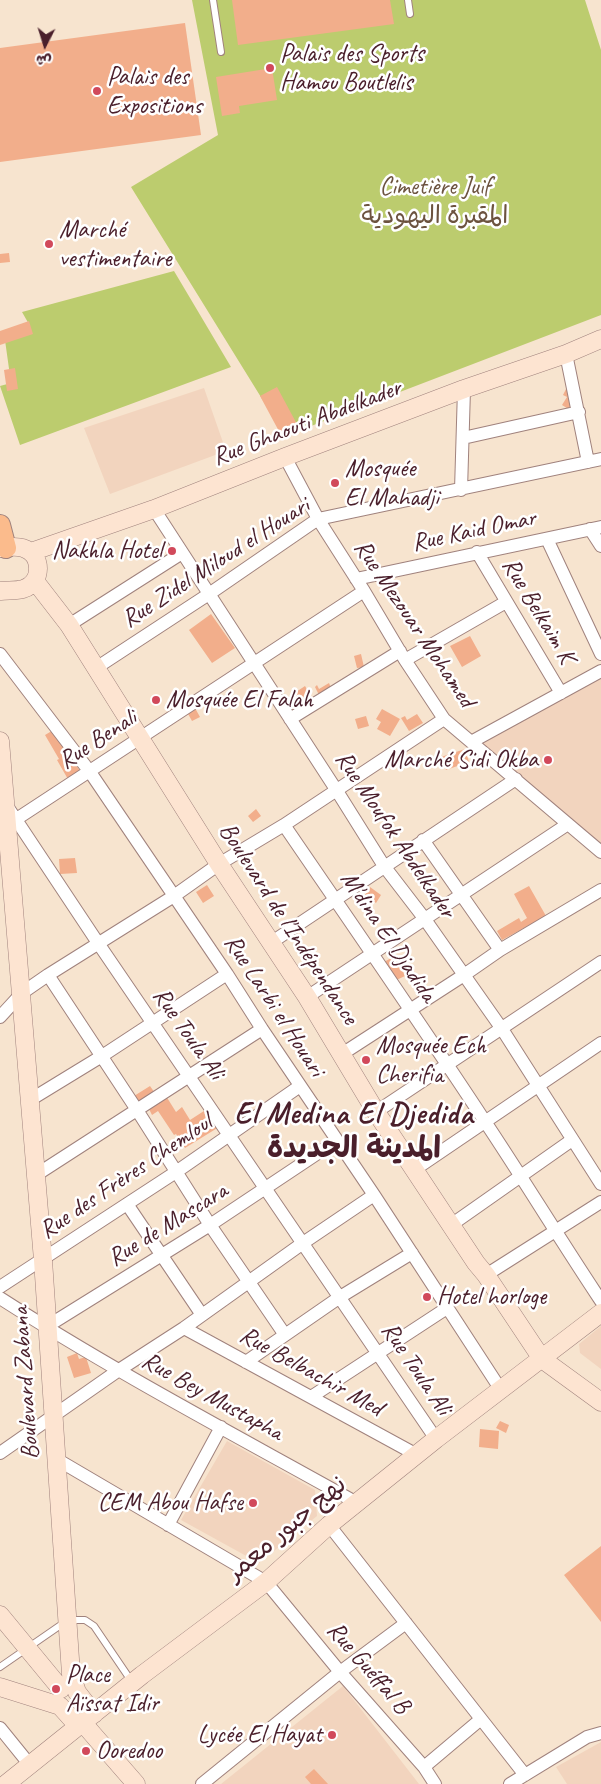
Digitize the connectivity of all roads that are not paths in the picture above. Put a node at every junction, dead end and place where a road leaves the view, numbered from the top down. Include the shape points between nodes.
1 (213, 0) edge
2 (409, 1) edge
3 (410, 14) dead end
4 (221, 52) dead end
5 (601, 339) edge
6 (566, 354) junction
7 (464, 389) junction
8 (579, 412) junction
9 (463, 438) junction
10 (285, 457) junction
11 (595, 461) edge
12 (461, 490) junction
13 (154, 509) junction
14 (318, 519) junction
15 (0, 525) edge
16 (596, 528) edge
17 (547, 539) junction
18 (601, 546) edge
19 (3, 548) edge
20 (31, 552) junction
21 (477, 552) junction
22 (182, 553) junction
23 (356, 579) junction
24 (35, 581) junction
25 (0, 590) edge
26 (364, 591) junction
27 (209, 594) junction
28 (506, 602) junction
29 (69, 625) junction
30 (0, 654) edge
31 (601, 654) edge
32 (402, 655) junction
33 (253, 663) junction
34 (96, 668) junction
35 (601, 671) edge
36 (561, 694) junction
37 (290, 719) junction
38 (444, 719) junction
39 (141, 739) junction
40 (0, 741) edge
41 (473, 741) junction
42 (90, 772) junction
43 (516, 779) junction
44 (337, 791) junction
45 (11, 824) junction
46 (568, 824) junction
47 (284, 825) junction
48 (423, 840) junction
49 (601, 852) edge
50 (219, 864) junction
51 (384, 866) junction
52 (601, 890) edge
53 (460, 894) junction
54 (174, 896) junction
55 (336, 900) junction
56 (424, 918) junction
57 (272, 942) junction
58 (98, 943) junction
59 (500, 950) junction
60 (373, 953) junction
61 (601, 962) edge
62 (227, 974) junction
63 (48, 975) junction
64 (464, 975) junction
65 (22, 993) junction
66 (307, 996) junction
67 (410, 1011) junction
68 (0, 1017) edge
69 (152, 1022) junction
70 (262, 1029) junction
71 (502, 1029) junction
72 (601, 1043) edge
73 (342, 1054) junction
74 (102, 1056) junction
75 (448, 1066) junction
76 (190, 1076) junction
77 (300, 1086) junction
78 (538, 1086) junction
79 (30, 1100) junction
80 (137, 1110) junction
81 (376, 1112) junction
82 (485, 1121) junction
83 (229, 1134) junction
84 (336, 1140) junction
85 (572, 1140) junction
86 (414, 1170) junction
87 (176, 1172) junction
88 (36, 1175) junction
89 (519, 1176) junction
90 (601, 1184) edge
91 (265, 1189) junction
92 (374, 1195) junction
93 (601, 1202) edge
94 (127, 1204) junction
95 (210, 1225) junction
96 (451, 1225) junction
97 (555, 1232) junction
98 (303, 1242) junction
99 (412, 1253) junction
100 (162, 1256) junction
101 (43, 1260) junction
102 (486, 1275) junction
103 (249, 1281) junction
104 (0, 1287) edge
105 (340, 1296) junction
106 (0, 1298) edge
107 (601, 1301) edge
108 (447, 1308) junction
109 (601, 1313) edge
110 (202, 1315) junction
111 (46, 1328) junction
112 (184, 1328) junction
113 (285, 1335) junction
114 (378, 1353) junction
115 (542, 1359) junction
116 (246, 1362) junction
117 (119, 1370) junction
118 (501, 1390) junction
119 (311, 1397) junction
120 (601, 1402) edge
121 (53, 1415) junction
122 (221, 1427) junction
123 (436, 1439) junction
124 (0, 1453) edge
125 (417, 1455) junction
126 (58, 1460) junction
127 (357, 1503) junction
128 (168, 1525) junction
129 (329, 1525) junction
130 (266, 1582) junction
131 (0, 1615) edge
132 (68, 1620) junction
133 (406, 1624) junction
134 (26, 1647) junction
135 (0, 1667) edge
136 (340, 1672) junction
137 (71, 1674) junction
138 (132, 1683) junction
139 (0, 1687) edge
140 (61, 1689) junction
141 (37, 1699) junction
142 (482, 1719) junction
143 (85, 1721) junction
144 (0, 1728) edge
145 (601, 1733) edge
146 (30, 1765) junction
147 (424, 1767) junction
148 (525, 1775) junction
149 (6, 1784) edge
150 (136, 1784) edge
151 (202, 1784) edge
152 (435, 1784) edge
153 (510, 1784) edge

1 - 4 lane
2 - 3 lane
5 - 6 main road, Rue Ghaouti Abdelkader
6 - 7 main road, Rue Ghaouti Abdelkader
6 - 8 street
7 - 9 street
7 - 10 main road, Rue Ghaouti Abdelkader
8 - 9 street
8 - 11 street
9 - 12 street
10 - 13 main road, Rue Ghaouti Abdelkader
10 - 14 street, Rue Mezouar Mohamed
11 - 12 street, Rue Zidel Miloud el Houari
12 - 14 street, Rue Zidel Miloud el Houari
13 - 20 main road, Rue Ghaouti Abdelkader
13 - 22 street, Rue Moufok Abdelkader
14 - 23 street, Rue Mezouar Mohamed
14 - 27 street, Rue Zidel Miloud el Houari
15 - 19 main road
16 - 17 street, Rue Kaid Omar
16 - 18 street
17 - 21 street, Rue Kaid Omar
17 - 31 street
19 - 20 main road via 23,548
20 - 24 main road via 38,564
21 - 23 street, Rue Kaid Omar
21 - 28 street, Rue Belkaim K
22 - 27 street, Rue Moufok Abdelkader
22 - 29 street
23 - 26 street, Rue Mezouar Mohamed
24 - 25 main road via 23,590
24 - 29 main road, Boulevard de l'Indépendance
26 - 32 street, Rue Mezouar Mohamed
26 - 33 street, Rue Benali
27 - 33 street, Rue Moufok Abdelkader
27 - 34 street, Rue Zidel Miloud el Houari
28 - 32 street
28 - 36 street, Rue Belkaim K
29 - 34 main road, Boulevard de l'Indépendance
30 - 42 street, Rue Larbi el Houari
32 - 37 street
32 - 38 street, Rue Mezouar Mohamed
33 - 37 street, Rue Moufok Abdelkader
33 - 39 street, Rue Benali
34 - 39 main road, Boulevard de l'Indépendance
35 - 36 street
36 - 41 street
37 - 44 street, Rue Moufok Abdelkader
38 - 41 street, Rue Mezouar Mohamed
38 - 44 street
39 - 42 street, Rue Benali
39 - 50 main road, Boulevard de l'Indépendance
40 - 45 main road, Boulevard Zabana via 5,803
41 - 43 street, Rue Mezouar Mohamed
42 - 45 street, Rue Benali
42 - 54 street, Rue Larbi el Houari
43 - 46 street, Rue Mezouar Mohamed
43 - 48 street
44 - 47 street
44 - 51 street, Rue Moufok Abdelkader
45 - 58 street, Rue Toula Ali
45 - 65 main road, Boulevard Zabana
46 - 49 street, Rue Mezouar Mohamed
46 - 53 street
47 - 50 street
47 - 55 street, M'dina El Djadida
48 - 51 street
48 - 53 street
50 - 54 street
50 - 57 main road, Boulevard de l'Indépendance
51 - 55 street
51 - 56 street, Rue Moufok Abdelkader
52 - 59 street
53 - 56 street
53 - 59 street
54 - 58 street
54 - 62 street, Rue Larbi el Houari
55 - 57 street
55 - 60 street, M'dina El Djadida
56 - 60 street
56 - 64 street, Rue Moufok Abdelkader
57 - 66 main road, Boulevard de l'Indépendance
58 - 63 street
58 - 69 street, Rue Toula Ali
59 - 64 street
60 - 66 street
60 - 67 street, M'dina El Djadida
61 - 71 street
62 - 69 street
62 - 70 street, Rue Larbi el Houari
63 - 65 street
63 - 74 street
64 - 67 street
64 - 71 street, Rue Moufok Abdelkader
65 - 68 street
65 - 79 main road, Boulevard Zabana
66 - 73 main road, Boulevard de l'Indépendance
67 - 73 street
67 - 75 street, M'dina El Djadida
69 - 74 street
69 - 76 street, Rue Toula Ali
70 - 76 street
70 - 77 street, Rue Larbi el Houari
71 - 75 street
71 - 78 street, Rue Moufok Abdelkader
72 - 78 street
73 - 81 main road, Boulevard de l'Indépendance
74 - 79 street
74 - 80 street
75 - 81 street
75 - 82 street, M'dina El Djadida
76 - 80 street
76 - 83 street, Rue Toula Ali
77 - 83 street, Rue des Frères Chemloul
77 - 84 street, Rue Larbi el Houari
78 - 82 street
78 - 85 street, Rue Moufok Abdelkader
79 - 88 main road, Boulevard Zabana
80 - 87 street
80 - 88 street
81 - 86 main road, Boulevard de l'Indépendance
82 - 86 street
82 - 89 street, M'dina El Djadida
83 - 87 street, Rue des Frères Chemloul
83 - 91 street, Rue Toula Ali
84 - 91 street, Rue de Mascara
84 - 92 street, Rue Larbi el Houari
85 - 89 street
85 - 90 street, Rue Moufok Abdelkader
86 - 96 main road, Boulevard de l'Indépendance
87 - 94 street, Rue des Frères Chemloul
87 - 95 street
88 - 101 main road, Boulevard Zabana
89 - 96 street
89 - 97 street, M'dina El Djadida
91 - 95 street, Rue de Mascara
91 - 98 street, Rue Toula Ali
92 - 98 street
92 - 99 street, Rue Larbi el Houari
93 - 97 street
94 - 100 street
94 - 101 street, Rue des Frères Chemloul
95 - 100 street, Rue de Mascara
95 - 103 street
96 - 102 main road, Boulevard de l'Indépendance
97 - 102 street
97 - 107 street, M'dina El Djadida
98 - 103 street
98 - 105 street, Rue Toula Ali
99 - 105 street
99 - 108 street, Rue Larbi el Houari
100 - 110 street
100 - 111 street, Rue de Mascara
101 - 104 street, Rue des Frères Chemloul
101 - 111 main road, Boulevard Zabana
102 - 115 main road, Boulevard de l'Indépendance
103 - 110 street
103 - 113 street
105 - 113 street
105 - 114 street, Rue Toula Ali
106 - 111 street, Rue Bey Mustapha
108 - 114 street
108 - 118 street, Rue Larbi el Houari
109 - 115 main road, نهج جبور معمر
110 - 112 street
111 - 117 street, Rue Bey Mustapha
111 - 121 main road, Boulevard Zabana
112 - 116 street, Rue Belbachir Med
112 - 117 street
113 - 116 street
114 - 119 street
114 - 123 street, Rue Toula Ali
115 - 118 main road, نهج جبور معمر
115 - 120 main road, Boulevard de l'Indépendance
116 - 119 street, Rue Belbachir Med
117 - 121 street
117 - 122 street, Rue Bey Mustapha
118 - 123 main road, نهج جبور معمر
119 - 125 street, Rue Belbachir Med
121 - 124 street
121 - 126 main road, Boulevard Zabana
122 - 127 street, Rue Bey Mustapha
122 - 128 street
123 - 125 main road, نهج جبور معمر
125 - 127 main road, نهج جبور معمر
126 - 128 street
126 - 132 main road, Boulevard Zabana
127 - 129 main road, نهج جبور معمر
128 - 130 street
129 - 130 main road, نهج جبور معمر
129 - 133 street
130 - 136 street, Rue Guéffal B
130 - 138 main road, نهج جبور معمر
131 - 134 main road
132 - 134 lane
132 - 137 main road, Boulevard Zabana
132 - 138 lane via 90,1622
133 - 136 street
133 - 142 street
134 - 135 lane
134 - 140 main road
136 - 147 street, Rue Guéffal B
136 - 151 street
137 - 140 main road
137 - 143 main road, Boulevard Zabana
138 - 143 main road, نهج جبور معمر
139 - 141 main road
140 - 141 main road
141 - 143 main road via 60,1706
142 - 147 street
142 - 148 street
143 - 146 main road, نهج جبور معمر
143 - 150 main road
144 - 146 street
145 - 148 street via 587,1737
146 - 149 main road, نهج جبور معمر
147 - 152 street, Rue Guéffal B
148 - 153 street

